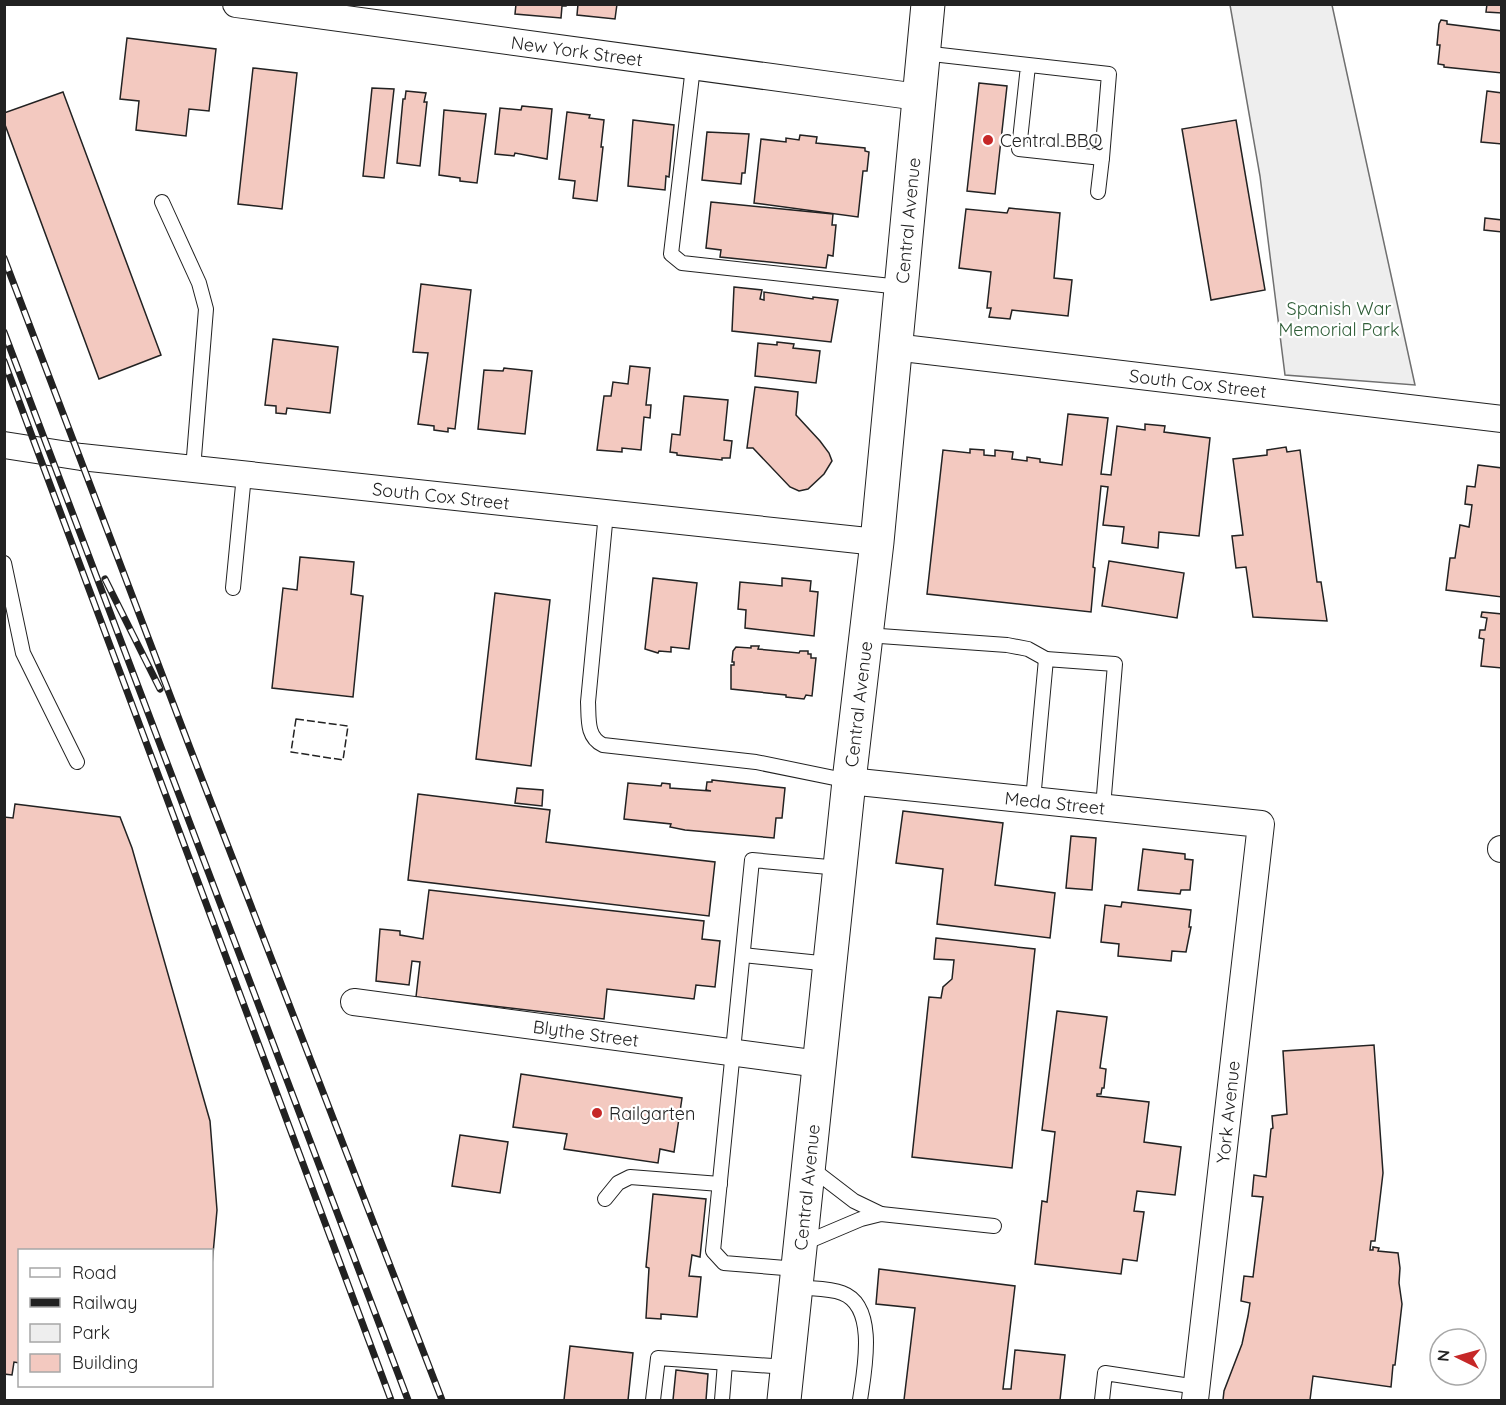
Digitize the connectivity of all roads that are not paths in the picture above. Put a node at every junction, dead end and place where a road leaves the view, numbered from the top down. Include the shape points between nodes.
1 (236, 4) edge
2 (927, 4) edge
3 (922, 53) junction
4 (1028, 66) junction
5 (693, 67) junction
6 (918, 97) junction
7 (1102, 158) junction
8 (1098, 192) dead end
9 (162, 202) dead end
10 (900, 287) junction
11 (894, 347) junction
12 (1502, 419) edge
13 (4, 445) edge
14 (193, 469) junction
15 (244, 475) junction
16 (606, 513) junction
17 (877, 542) junction
18 (4, 563) edge
19 (233, 588) dead end
20 (866, 635) junction
21 (1046, 659) junction
22 (77, 762) dead end
23 (849, 781) junction
24 (1033, 800) junction
25 (1103, 807) junction
26 (1261, 824) joint
27 (840, 868) junction
28 (743, 955) junction
29 (830, 964) junction
30 (354, 1002) dead end
31 (733, 1053) junction
32 (819, 1064) junction
33 (808, 1166) junction
34 (720, 1184) junction
35 (605, 1199) dead end
36 (881, 1214) junction
37 (994, 1226) dead end
38 (798, 1267) junction
39 (725, 1363) junction
40 (787, 1366) junction
41 (1196, 1394) edge
42 (653, 1401) edge
43 (722, 1401) edge
44 (784, 1401) edge
45 (860, 1401) edge
46 (1102, 1401) edge

1 - 5 street, New York Street
2 - 3 main road, Central Avenue
3 - 4 lane
3 - 6 main road, Central Avenue
4 - 7 lane via 1109,74
4 - 7 lane via 1019,149
5 - 6 street, New York Street
5 - 10 lane via 671,254 682,263
6 - 10 main road, Central Avenue
7 - 8 lane
9 - 14 lane via 199,283 206,309
10 - 11 main road, Central Avenue
11 - 12 street, South Cox Street
11 - 17 main road, Central Avenue
13 - 14 street, South Cox Street
14 - 15 street, South Cox Street
15 - 16 street, South Cox Street
15 - 19 lane
16 - 17 street, South Cox Street
16 - 23 lane via 588,702 592,737 603,745 756,762
17 - 20 main road, Central Avenue
18 - 22 lane via 23,653
20 - 21 lane via 1007,645 1028,649
20 - 23 main road, Central Avenue
21 - 24 lane
21 - 25 lane via 1114,664
23 - 24 street, Meda Street
23 - 27 main road, Central Avenue
24 - 25 street, Meda Street
25 - 26 street, Meda Street
26 - 41 street, York Avenue
27 - 28 lane via 752,860
27 - 29 main road, Central Avenue
28 - 29 lane
28 - 31 lane
29 - 32 main road, Central Avenue
30 - 31 street, Blythe Street
31 - 32 street, Blythe Street
31 - 34 lane
32 - 33 main road, Central Avenue
33 - 36 lane via 854,1201
33 - 38 main road, Central Avenue
34 - 35 lane via 630,1177
34 - 38 lane via 713,1251 724,1263
36 - 37 lane
36 - 38 lane via 861,1219
38 - 40 main road, Central Avenue
38 - 45 lane via 853,1299 862,1314 866,1333
39 - 40 lane
39 - 42 lane via 658,1358
39 - 43 lane
40 - 44 main road, Central Avenue
41 - 46 lane via 1105,1373

